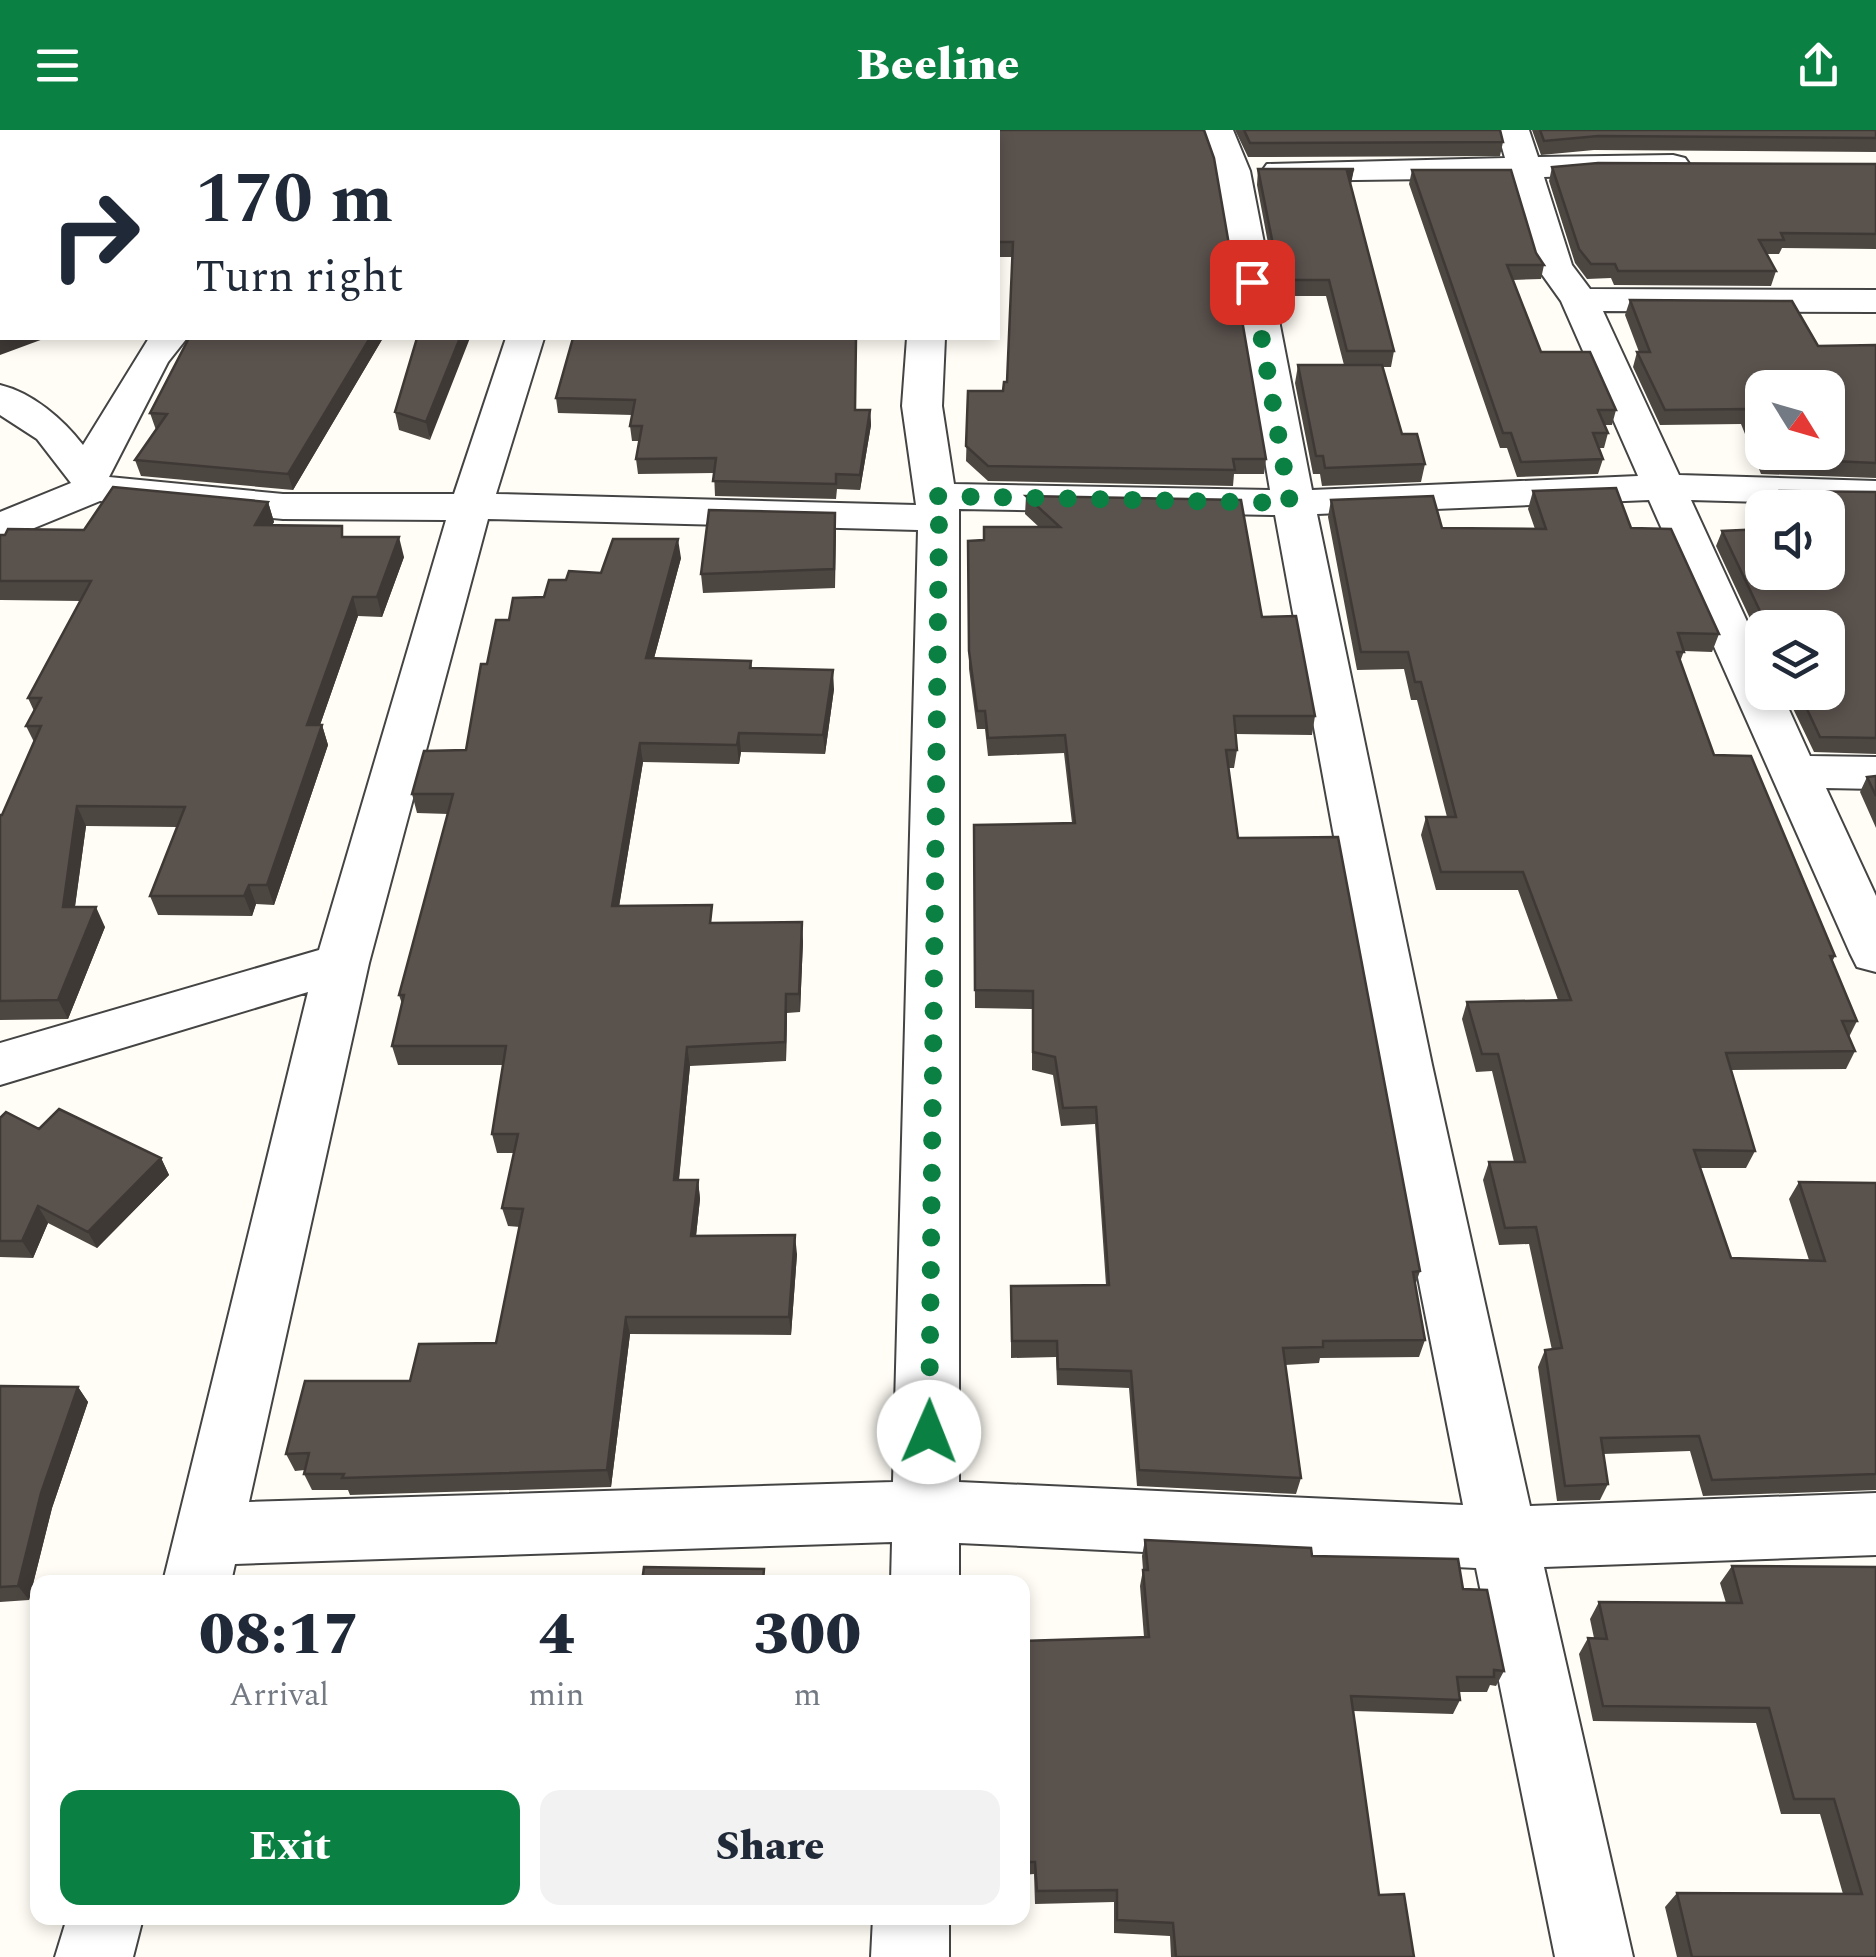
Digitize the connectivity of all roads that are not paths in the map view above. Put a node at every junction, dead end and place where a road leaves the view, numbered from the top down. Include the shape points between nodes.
1 (1512, 130) edge
2 (1225, 150) edge
3 (1697, 165) edge
4 (1524, 170) junction
5 (1579, 300) junction
6 (1876, 301) edge
7 (166, 340) edge
8 (524, 340) edge
9 (926, 340) edge
10 (0, 397) edge
11 (91, 481) junction
12 (1662, 488) junction
13 (1876, 493) edge
14 (1290, 503) junction
15 (471, 506) junction
16 (937, 507) junction
17 (0, 529) edge
18 (1796, 772) junction
19 (1876, 773) edge
20 (1876, 953) edge
21 (342, 963) junction
22 (0, 1064) edge
23 (928, 1511) junction
24 (1876, 1524) edge
25 (1503, 1538) junction
26 (203, 1558) edge
27 (925, 1575) edge
28 (103, 1925) edge
29 (912, 1925) edge
30 (94, 1957) edge
31 (910, 1957) edge
32 (1594, 1957) edge

1 - 4 street
2 - 4 street
2 - 14 street
3 - 4 street
4 - 5 street via 1554,266
5 - 6 street
5 - 12 street
7 - 11 street
8 - 15 street
9 - 16 street via 922,406
10 - 11 street via 51,432
11 - 15 street via 201,502 397,511
11 - 17 street
12 - 13 street
12 - 14 street
12 - 18 street
14 - 16 street
14 - 25 street
15 - 16 street
15 - 21 street
16 - 23 street
18 - 19 street
18 - 20 street
21 - 22 street
21 - 26 street
23 - 25 street
23 - 26 street
23 - 27 street
24 - 25 street
25 - 32 street
28 - 30 street
29 - 31 street

